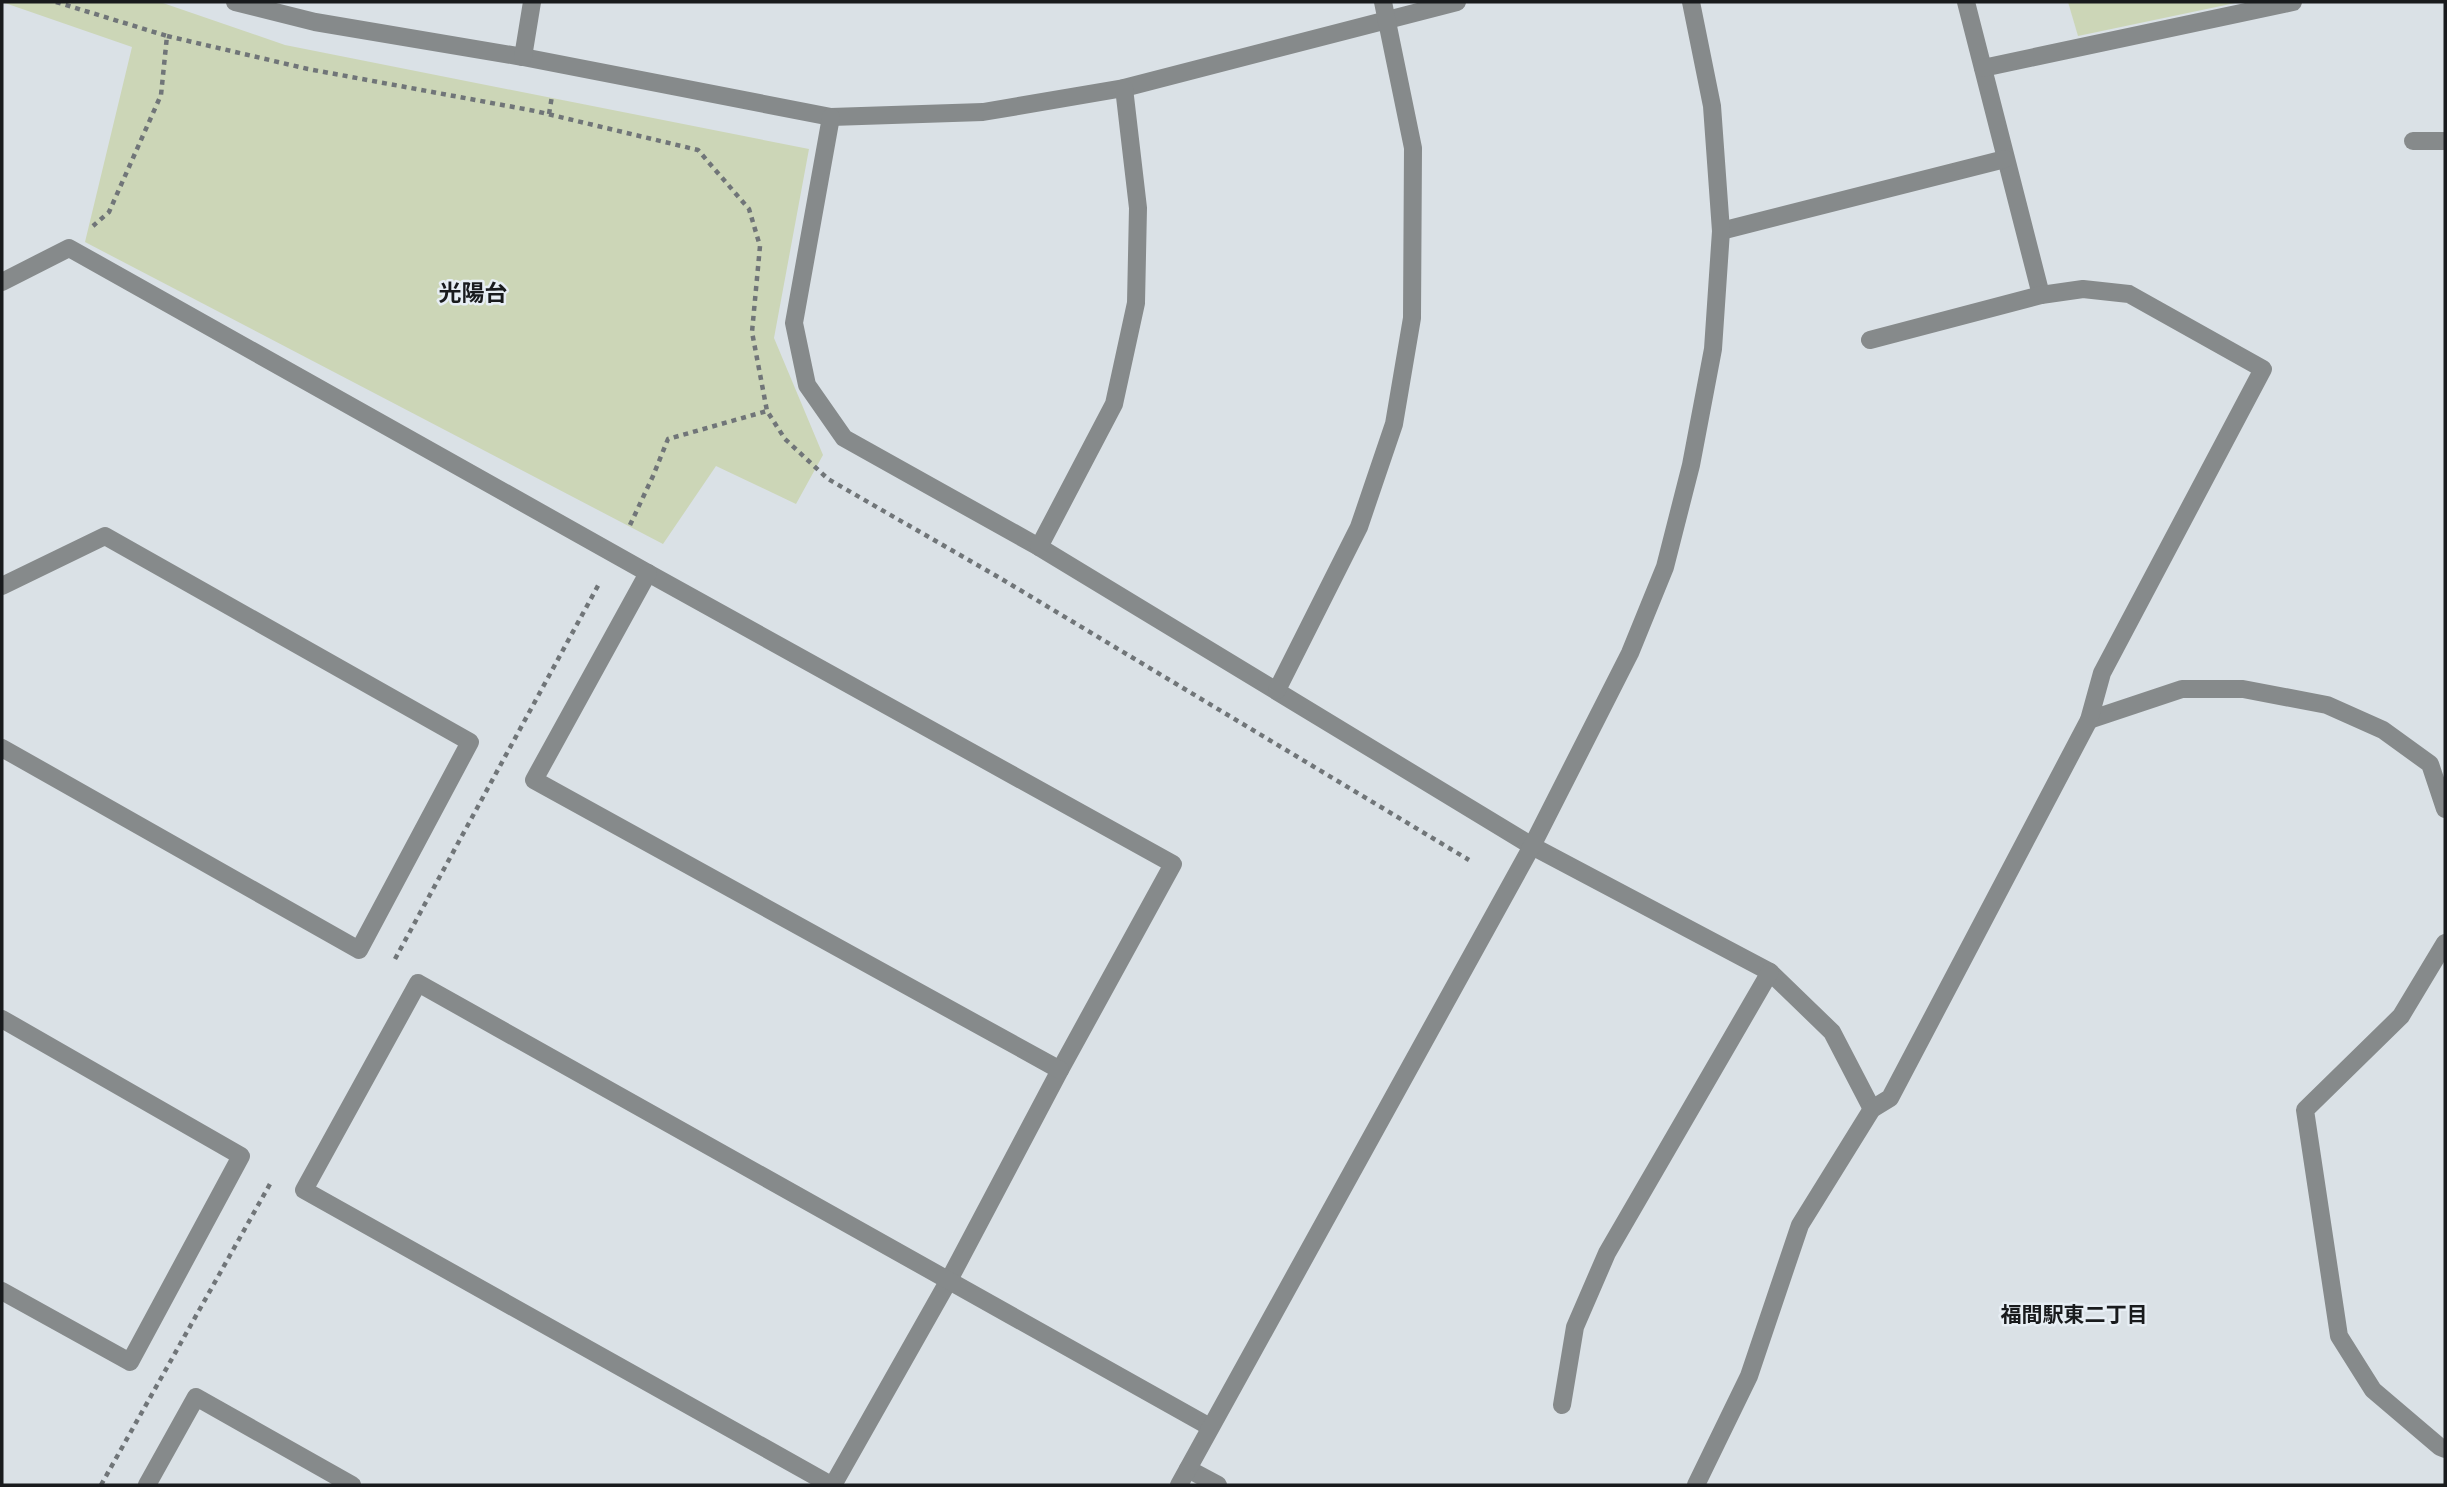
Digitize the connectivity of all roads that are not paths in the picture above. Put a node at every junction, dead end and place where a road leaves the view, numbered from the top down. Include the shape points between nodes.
1 (235, 2) edge
2 (532, 2) edge
3 (1457, 2) edge
4 (1691, 2) edge
5 (1966, 2) edge
6 (2293, 2) edge
7 (1385, 11) edge
8 (523, 57) junction
9 (1983, 68) junction
10 (1124, 88) junction
11 (831, 117) junction
12 (2413, 141) dead end
13 (2445, 141) edge
14 (2006, 159) junction
15 (1721, 231) junction
16 (2, 282) edge
17 (2041, 295) junction
18 (1870, 340) dead end
19 (1039, 547) junction
20 (648, 573) junction
21 (2, 586) edge
22 (1277, 690) junction
23 (2089, 720) junction
24 (2, 748) edge
25 (2445, 809) edge
26 (1532, 846) junction
27 (2445, 943) edge
28 (1770, 972) junction
29 (2, 1019) edge
30 (1060, 1070) junction
31 (1872, 1109) junction
32 (949, 1280) junction
33 (2, 1291) edge
34 (1562, 1405) dead end
35 (1210, 1427) junction
36 (2444, 1445) edge
37 (1188, 1469) junction
38 (147, 1485) edge
39 (352, 1485) edge
40 (832, 1485) edge
41 (1179, 1485) edge
42 (1218, 1485) edge
43 (1696, 1485) edge

1 - 8 street via 315,22
2 - 8 street
3 - 7 street
4 - 15 street via 1712,106
5 - 9 street
6 - 9 street
7 - 10 street
7 - 22 street via 1413,148 1412,318 1394,424 1359,527
8 - 11 street
9 - 14 street
10 - 11 street via 983,112
10 - 19 street via 1138,208 1136,303 1114,404
11 - 19 street via 794,323 807,385 844,438
12 - 13 street
14 - 15 street
14 - 17 street
15 - 26 street via 1713,349 1665,567 1630,653
16 - 20 street via 69,248
17 - 18 street
17 - 23 street via 2083,289 2129,294 2263,369 2102,673
19 - 22 street
20 - 30 street via 1173,864
20 - 30 street via 534,780
21 - 24 street via 104,536 470,741 359,950
22 - 26 street
23 - 25 street via 2182,689 2243,689 2327,705 2383,730 2430,764
23 - 31 street via 1890,1098
26 - 28 street
26 - 35 street
27 - 36 street via 2401,1016 2305,1110 2339,1336 2373,1390
28 - 31 street via 1832,1032
28 - 34 street via 1606,1253 1575,1327
29 - 33 street via 241,1156 130,1362
30 - 32 street
31 - 43 street via 1800,1225 1749,1376
32 - 35 street
32 - 40 street
32 - 40 street via 418,983 304,1190
35 - 37 street
37 - 41 street
37 - 42 street
38 - 39 street via 195,1397

